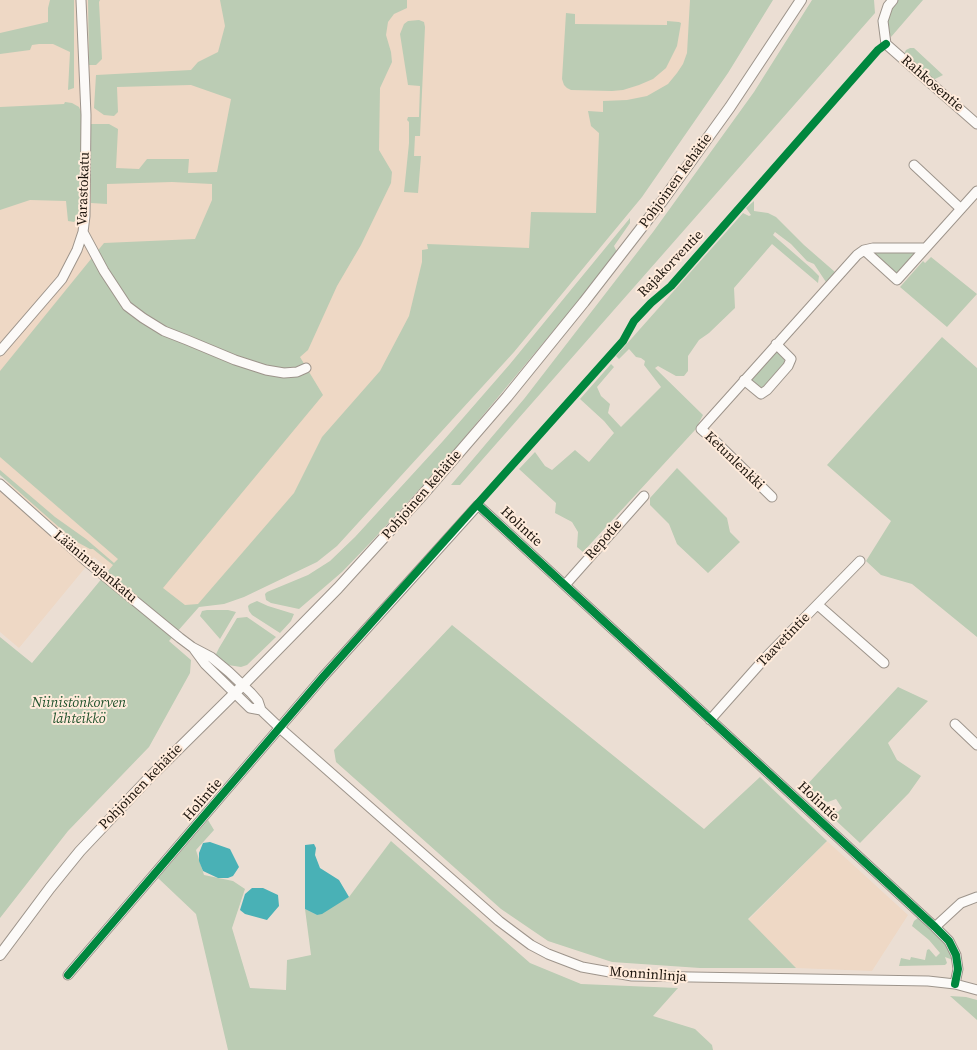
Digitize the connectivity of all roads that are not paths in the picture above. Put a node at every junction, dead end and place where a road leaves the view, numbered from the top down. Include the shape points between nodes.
1 (81, 0) edge
2 (801, 0) edge
3 (893, 0) edge
4 (977, 124) edge
5 (914, 165) dead end
6 (977, 191) edge
7 (961, 209) junction
8 (83, 232) junction
9 (925, 248) junction
10 (864, 250) junction
11 (776, 344) junction
12 (0, 351) edge
13 (306, 368) dead end
14 (744, 380) junction
15 (0, 484) edge
16 (644, 496) dead end
17 (772, 497) dead end
18 (860, 561) dead end
19 (565, 585) junction
20 (818, 605) junction
21 (192, 648) junction
22 (884, 663) dead end
23 (243, 685) junction
24 (236, 693) junction
25 (261, 710) junction
26 (710, 720) junction
27 (955, 724) dead end
28 (281, 729) junction
29 (977, 745) edge
30 (977, 897) edge
31 (935, 927) junction
32 (0, 955) edge
33 (68, 976) dead end
34 (955, 984) junction
35 (977, 990) edge

1 - 8 street, Varastokatu via 86,115
2 - 23 main road, Pohjoinen kehätie via 686,168 507,397 338,588
3 - 4 street, Rahkosentie via 883,21 886,44
5 - 7 street
6 - 7 street
7 - 9 street
8 - 12 street, Varastokatu via 62,279
8 - 13 street via 127,306 164,331 266,370 284,373
9 - 10 street
9 - 10 street via 897,280
10 - 11 street, Ketunlenkki
11 - 14 street, Ketunlenkki
11 - 14 street via 791,359 767,390 760,394
14 - 17 street, Ketunlenkki via 701,430
15 - 21 street, Lääninrajankatu via 85,560
16 - 19 street, Repotie
18 - 20 street, Taavetintie
19 - 26 street, Holintie
19 - 28 street, Holintie via 478,505 323,677
20 - 22 street
20 - 26 street, Taavetintie
21 - 23 street, Lääninrajankatu via 211,657
21 - 24 street, Lääninrajankatu
23 - 24 main road, Pohjoinen kehätie
23 - 25 street, Monninlinja via 258,701
24 - 25 street, Monninlinja via 250,708
24 - 32 main road, Pohjoinen kehätie via 150,777 80,852
25 - 28 street, Monninlinja
26 - 31 street, Holintie
27 - 29 street
28 - 33 street, Holintie
28 - 34 street, Monninlinja via 499,921 531,945 566,961 632,976
30 - 31 street via 961,903
31 - 34 street, Holintie via 949,941 956,955
34 - 35 street, Monninlinja

